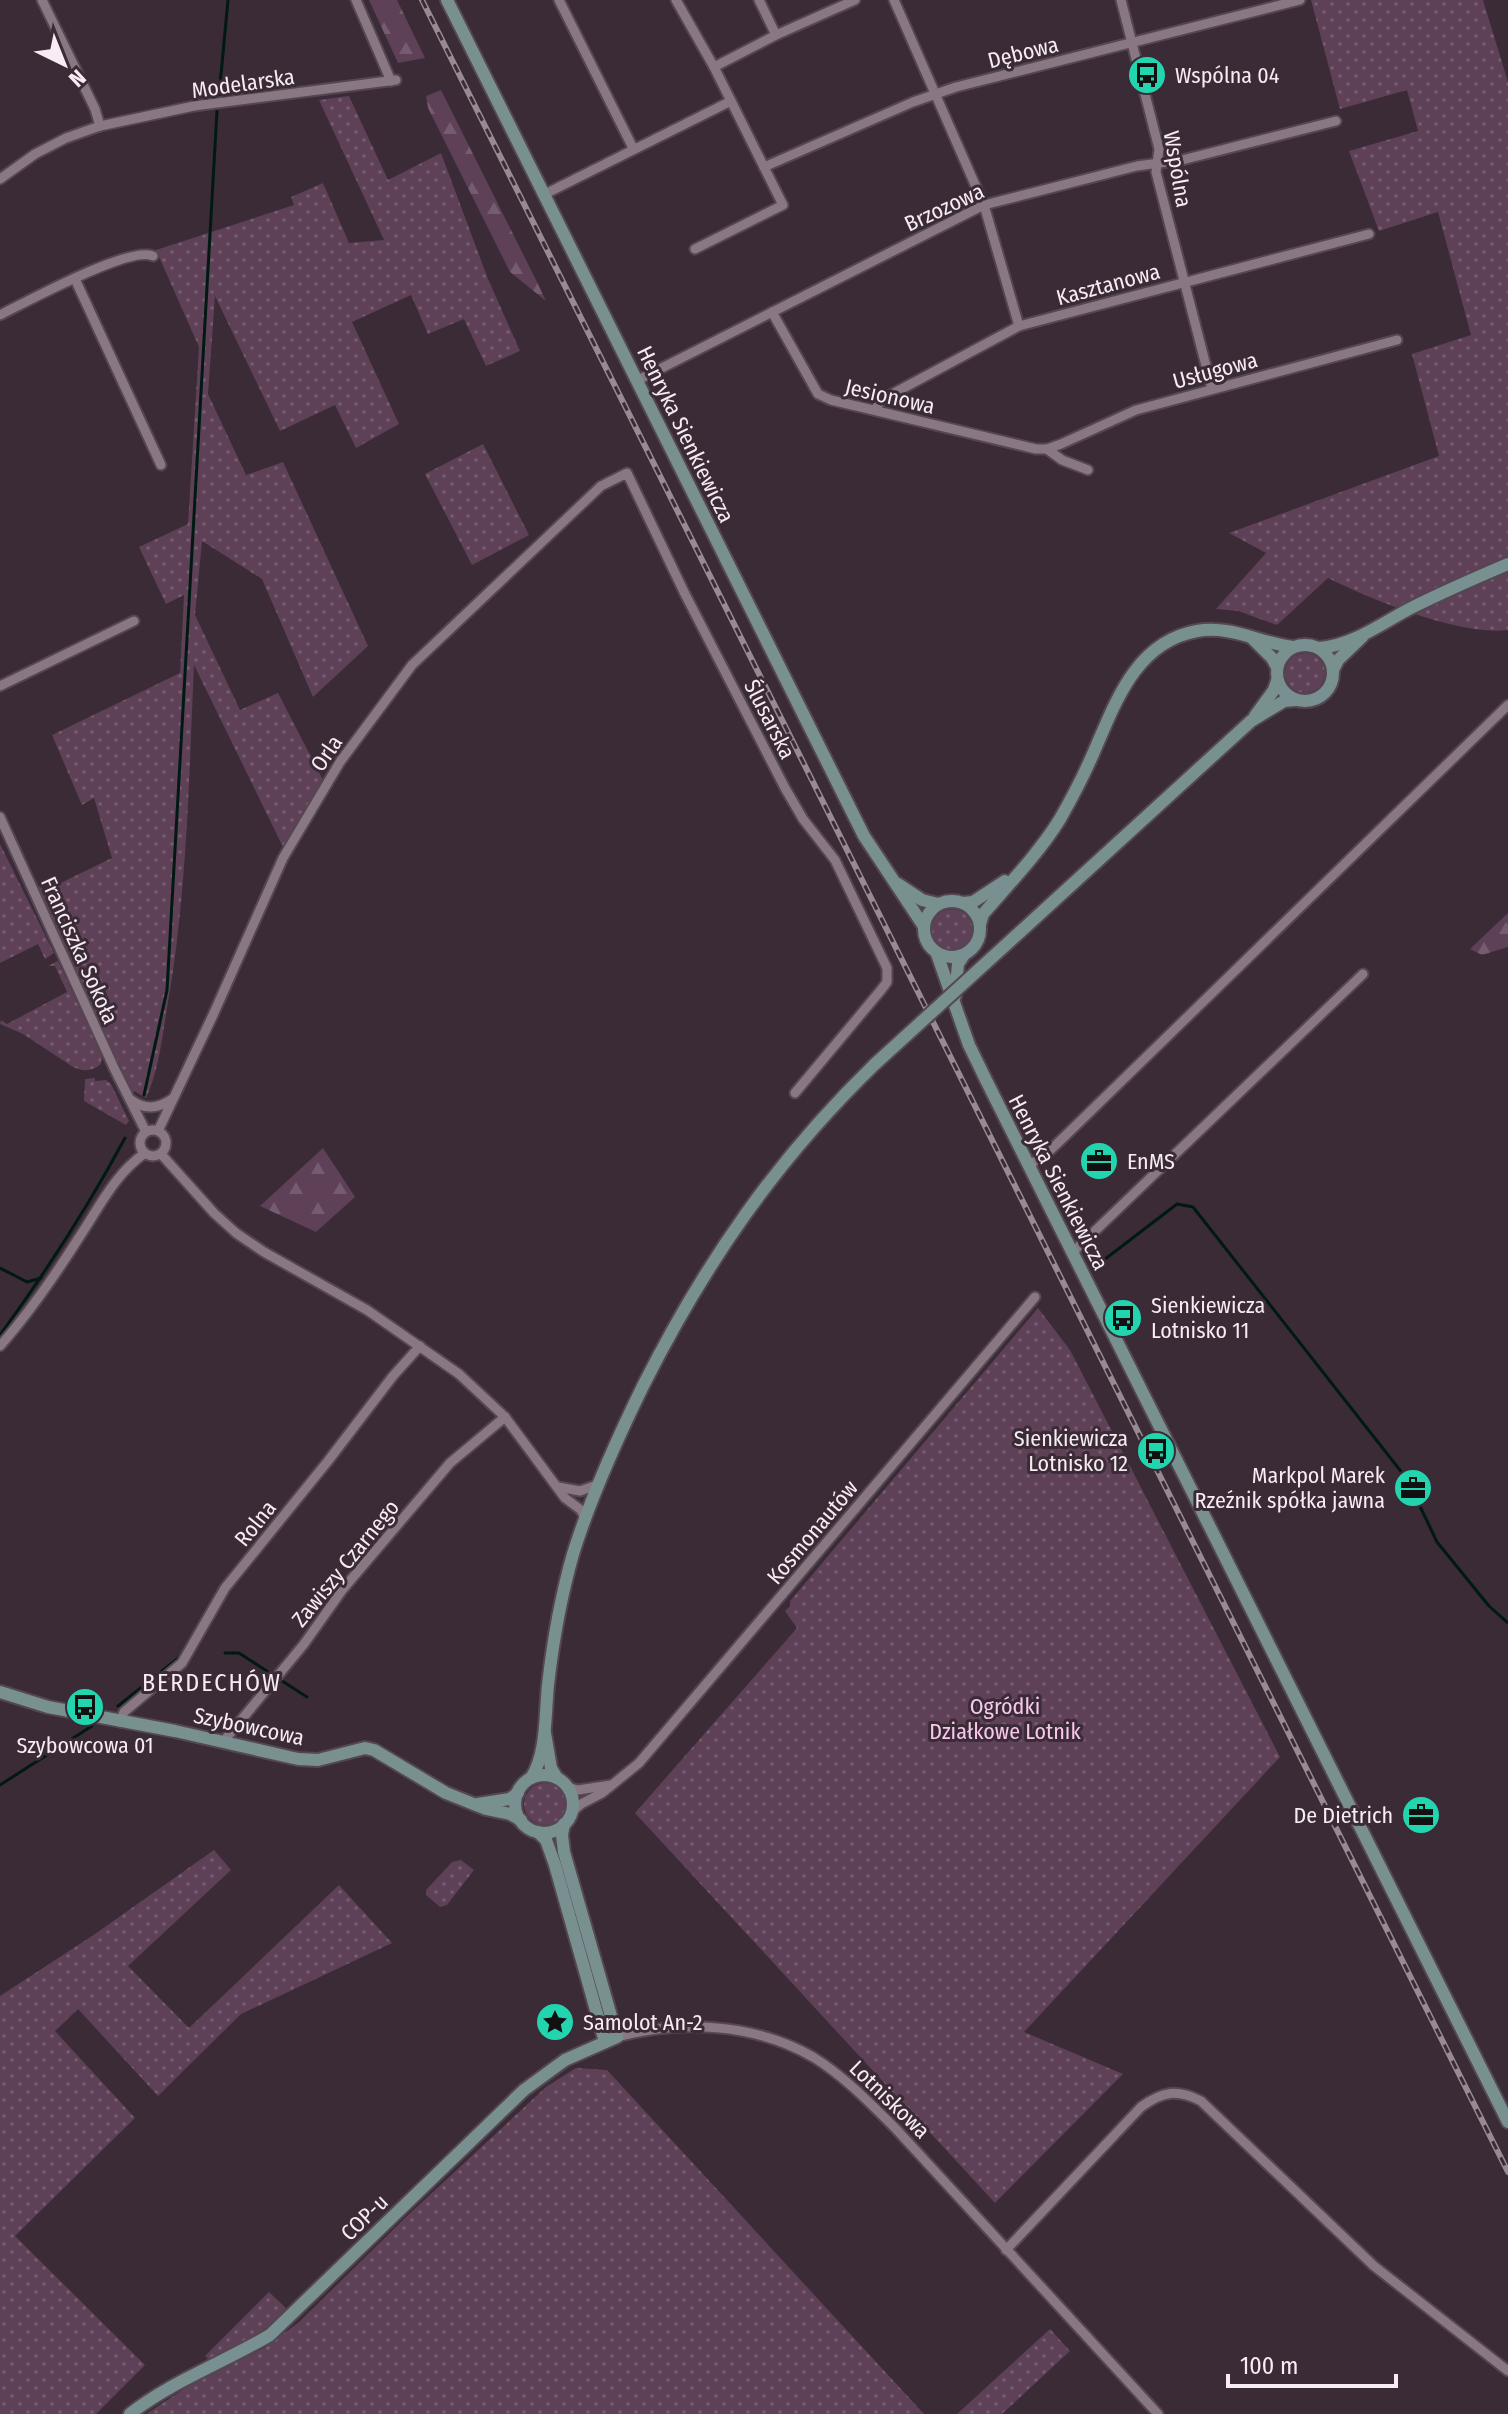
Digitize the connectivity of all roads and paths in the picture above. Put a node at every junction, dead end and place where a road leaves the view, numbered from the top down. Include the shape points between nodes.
1 (42, 0) edge
2 (356, 0) edge
3 (447, 0) edge
4 (559, 0) edge
5 (676, 0) edge
6 (759, 0) edge
7 (855, 0) edge
8 (894, 0) edge
9 (1121, 0) edge
10 (1300, 0) edge
11 (776, 35) junction
12 (1132, 43) junction
13 (714, 67) junction
14 (935, 94) junction
15 (731, 101) junction
16 (1336, 121) dead end
17 (100, 126) junction
18 (633, 148) junction
19 (1157, 163) junction
20 (764, 167) junction
21 (0, 179) edge
22 (543, 195) junction
23 (984, 205) junction
24 (1369, 234) dead end
25 (695, 249) dead end
26 (153, 256) dead end
27 (75, 279) junction
28 (1185, 283) junction
29 (772, 312) junction
30 (0, 315) edge
31 (1019, 326) junction
32 (1397, 340) dead end
33 (638, 380) junction
34 (1212, 389) junction
35 (875, 410) junction
36 (1047, 449) junction
37 (161, 465) dead end
38 (1088, 470) dead end
39 (627, 473) joint
40 (1508, 564) edge
41 (134, 621) dead end
42 (1365, 634) junction
43 (1249, 636) junction
44 (1293, 647) junction
45 (1319, 648) junction
46 (1333, 670) junction
47 (1277, 674) junction
48 (0, 686) edge
49 (1295, 700) junction
50 (1508, 705) edge
51 (1251, 721) junction
52 (0, 817) edge
53 (1015, 875) junction
54 (895, 882) junction
55 (963, 903) junction
56 (938, 904) junction
57 (980, 924) junction
58 (923, 925) junction
59 (937, 954) junction
60 (964, 955) junction
61 (1363, 974) dead end
62 (954, 999) junction
63 (795, 1093) dead end
64 (175, 1096) junction
65 (128, 1098) junction
66 (158, 1131) junction
67 (146, 1132) junction
68 (145, 1153) junction
69 (161, 1154) junction
70 (1028, 1165) junction
71 (1072, 1253) junction
72 (1035, 1297) dead end
73 (0, 1346) edge
74 (420, 1346) junction
75 (505, 1417) junction
76 (597, 1485) junction
77 (558, 1487) junction
78 (585, 1518) junction
79 (0, 1692) edge
80 (120, 1722) junction
81 (545, 1733) junction
82 (223, 1742) junction
83 (531, 1778) junction
84 (562, 1782) junction
85 (611, 1785) junction
86 (518, 1793) junction
87 (478, 1804) junction
88 (568, 1818) junction
89 (521, 1820) junction
90 (538, 1832) junction
91 (611, 2039) junction
92 (1508, 2122) edge
93 (1006, 2250) junction
94 (1508, 2371) edge
95 (130, 2414) edge
96 (1158, 2414) edge

1 - 17 street
2 - 17 street, Modelarska via 393,80 194,106
3 - 22 main road, Henryka Sienkiewicza
4 - 18 street
5 - 13 street
6 - 11 street
7 - 11 street
8 - 14 street
9 - 12 street, Wspólna
10 - 12 street, Dębowa
11 - 13 street
12 - 14 street, Dębowa
12 - 19 street, Wspólna via 1159,149
13 - 15 street
14 - 20 street, Dębowa
14 - 23 street
15 - 18 street
15 - 20 street
16 - 19 street, Brzozowa
17 - 21 street, Modelarska via 35,154
18 - 22 street
19 - 23 street, Brzozowa
19 - 28 street, Wspólna
20 - 25 street via 783,205
22 - 33 main road, Henryka Sienkiewicza
23 - 29 street, Brzozowa
23 - 31 street
24 - 28 street, Kasztanowa
26 - 27 street via 139,253
27 - 30 street
27 - 37 street
28 - 31 street, Kasztanowa
28 - 34 street, Wspólna
29 - 33 street, Brzozowa
29 - 35 street, Jesionowa via 818,394
31 - 35 street, Kasztanowa via 881,400
32 - 34 street, Usługowa
33 - 54 main road, Henryka Sienkiewicza via 858,824
34 - 36 street, Usługowa via 1136,410
35 - 36 street, Jesionowa
36 - 38 street, Jesionowa
39 - 63 street, Ślusarska via 785,788 835,860 888,976
39 - 64 street, Orla via 601,486 412,665 340,762 283,858
40 - 42 main road
41 - 48 street
42 - 45 main road
42 - 46 main road
43 - 44 main road
43 - 47 main road via 1272,658
43 - 53 main road via 1198,631 1168,641 1143,659 1120,693 1063,814
44 - 45 main road
44 - 47 main road via 1282,655
45 - 46 main road
46 - 49 main road via 1322,695
47 - 49 main road via 1284,692
47 - 51 main road via 1274,690
49 - 51 main road
50 - 70 street via 1042,1158
51 - 76 main road, bridge via 875,1064 797,1146 699,1282
52 - 65 street, Franciszka Sokoła
53 - 55 main road
53 - 57 main road
54 - 56 main road, Henryka Sienkiewicza
54 - 58 main road, Henryka Sienkiewicza
55 - 56 main road
55 - 57 main road
56 - 58 main road
57 - 60 main road via 979,939
58 - 59 main road via 925,939
59 - 60 main road
59 - 62 main road, Henryka Sienkiewicza
60 - 62 main road, Henryka Sienkiewicza
61 - 71 street
62 - 70 main road, Henryka Sienkiewicza via 969,1045
64 - 65 street via 154,1107
64 - 66 street, Orla
65 - 67 street, Franciszka Sokoła
66 - 67 street
66 - 69 street via 166,1140
67 - 68 street via 140,1142
68 - 69 street
68 - 73 street via 110,1189 54,1276
69 - 74 street via 236,1233
70 - 71 main road, Henryka Sienkiewicza
71 - 92 main road, Henryka Sienkiewicza
72 - 85 street, Kosmonautów via 639,1763
74 - 75 street
74 - 80 street, Rolna via 225,1588 182,1663 124,1712
75 - 77 street
75 - 82 street, Zawiszy Czarnego via 450,1463
76 - 77 street via 580,1491
76 - 78 main road
77 - 78 street
78 - 81 main road via 557,1619
79 - 80 main road, Szybowcowa
80 - 82 main road, Szybowcowa
81 - 83 main road
81 - 84 main road via 551,1768
82 - 87 main road, Szybowcowa via 298,1759 374,1750 446,1793
83 - 84 main road via 544,1775
83 - 86 main road
84 - 85 street via 578,1790
84 - 88 main road via 573,1799
85 - 88 street, Kosmonautów
86 - 87 main road
86 - 89 main road
87 - 89 main road, Szybowcowa
88 - 90 main road via 552,1831
88 - 91 main road via 564,1852
89 - 90 main road
90 - 91 main road via 558,1873
91 - 93 street, Lotniskowa via 673,2026 719,2027 768,2038 812,2057 865,2098
91 - 95 main road, COP-u via 555,2066 524,2090 270,2335
93 - 94 street via 1141,2107 1161,2094 1186,2094 1212,2111 1374,2266
93 - 96 street, Lotniskowa

